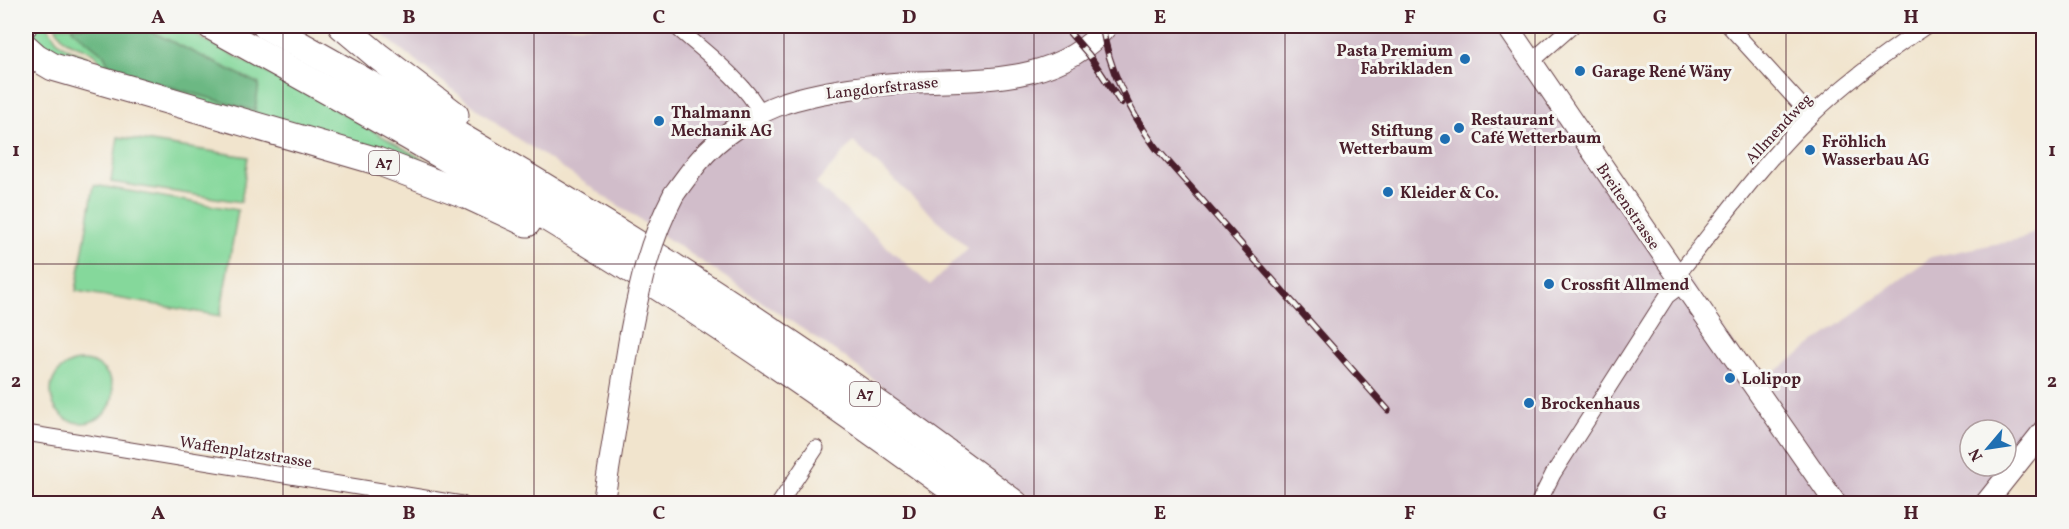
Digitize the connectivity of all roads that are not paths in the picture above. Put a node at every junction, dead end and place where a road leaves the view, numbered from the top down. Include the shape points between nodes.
1 (211, 26) edge
2 (266, 26) edge
3 (342, 26) edge
4 (675, 26) edge
5 (1107, 26) edge
6 (1507, 26) edge
7 (1572, 26) edge
8 (1728, 26) edge
9 (1926, 26) edge
10 (26, 48) edge
11 (1531, 62) junction
12 (53, 68) junction
13 (26, 74) edge
14 (761, 114) junction
15 (1811, 116) junction
16 (582, 208) junction
17 (1679, 279) junction
18 (648, 280) junction
19 (2043, 430) edge
20 (26, 434) edge
21 (816, 448) dead end
22 (462, 504) edge
23 (603, 504) edge
24 (779, 504) edge
25 (972, 504) edge
26 (1015, 504) edge
27 (1539, 504) edge
28 (1836, 504) edge
29 (1985, 504) edge

1 - 18 highway, A7 via 471,172
2 - 16 highway, A7 via 404,102
3 - 16 highway, A7 via 428,95
4 - 14 street via 752,97
5 - 14 street, Langdorfstrasse via 1081,51 1032,72 857,87 818,94
6 - 11 street, Breitenstrasse
7 - 11 street
8 - 15 street
9 - 15 street, Allmendweg via 1857,76
10 - 12 highway, A7
11 - 17 street, Breitenstrasse
12 - 13 highway, A7
12 - 18 highway, A7 via 397,167 467,195
14 - 23 street, Langdorfstrasse, bridge via 722,139 699,160 659,222 640,284
15 - 17 street, Allmendweg via 1779,149 1683,268
16 - 26 highway, A7 via 819,362
17 - 27 street, Allmendweg via 1552,474
17 - 28 street, Breitenstrasse
18 - 25 highway, A7 via 798,379
19 - 29 street
20 - 22 street, Waffenplatzstrasse
21 - 24 street

